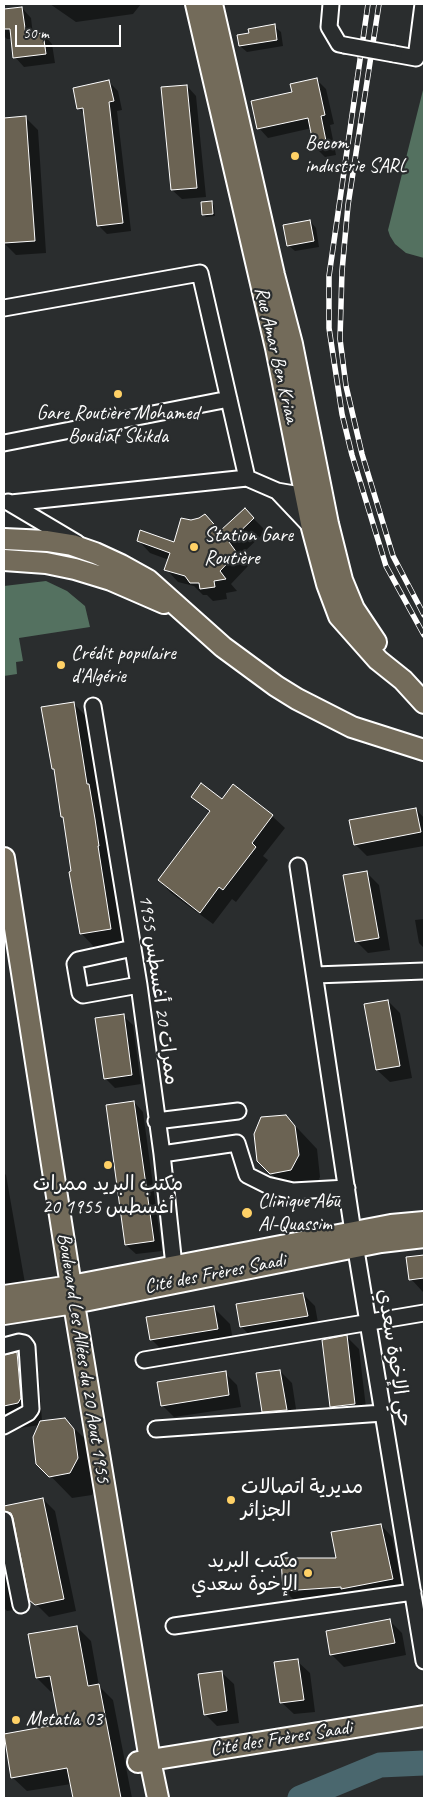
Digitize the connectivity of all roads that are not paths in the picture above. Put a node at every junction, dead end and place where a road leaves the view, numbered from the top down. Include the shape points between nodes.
1 (196, 4) edge
2 (212, 4) edge
3 (331, 4) edge
4 (423, 4) edge
5 (4, 308) edge
6 (229, 399) junction
7 (4, 443) edge
8 (247, 478) junction
9 (277, 491) junction
10 (314, 494) junction
11 (7, 501) edge
12 (312, 528) junction
13 (4, 539) edge
14 (95, 553) junction
15 (4, 560) edge
16 (180, 609) junction
17 (403, 680) junction
18 (424, 703) edge
19 (92, 706) dead end
20 (415, 747) edge
21 (4, 858) edge
22 (298, 866) dead end
23 (4, 934) edge
24 (133, 948) junction
25 (424, 971) edge
26 (315, 975) junction
27 (140, 985) junction
28 (238, 1111) dead end
29 (156, 1121) junction
30 (162, 1154) junction
31 (347, 1188) junction
32 (424, 1222) edge
33 (424, 1237) edge
34 (355, 1240) junction
35 (175, 1274) junction
36 (66, 1295) junction
37 (4, 1296) edge
38 (4, 1314) edge
39 (424, 1314) edge
40 (368, 1323) junction
41 (4, 1346) edge
42 (144, 1360) dead end
43 (383, 1413) junction
44 (4, 1426) edge
45 (156, 1430) dead end
46 (4, 1520) edge
47 (413, 1592) junction
48 (22, 1605) dead end
49 (174, 1626) dead end
50 (424, 1661) edge
51 (424, 1716) edge
52 (144, 1761) junction
53 (146, 1798) edge
54 (158, 1798) edge

1 - 10 main road, Rue Amar Ben Kriaa via 276,348
2 - 10 main road, Rue Amar Ben Kriaa via 292,344
3 - 4 street, bridge via 329,27 339,44 416,58
5 - 6 street via 200,273
6 - 7 street
6 - 8 street
8 - 9 street
8 - 11 street
9 - 10 street
9 - 12 street
10 - 12 main road, Rue Amar Ben Kriaa
10 - 17 main road, Rue Amar Ben Kriaa via 328,524 347,594
11 - 14 street
12 - 17 main road, Rue Amar Ben Kriaa via 327,584 340,616 378,660
13 - 14 main road via 47,541
14 - 16 main road via 148,580
15 - 16 main road via 75,569 111,580
16 - 20 main road via 240,660 297,699 352,727
17 - 18 main road, Rue Amar Ben Kriaa
19 - 24 street, ممرات 20 أغسطس 1955
21 - 36 main road, Boulevard Les Allées du 20 Aout 1955
22 - 26 street
23 - 36 main road, Boulevard Les Allées du 20 Aout 1955
24 - 27 street, ممرات 20 أغسطس 1955
24 - 27 street via 78,960 75,964 80,993
25 - 26 street
26 - 31 street
27 - 29 street, ممرات 20 أغسطس 1955
28 - 29 street
29 - 30 street, ممرات 20 أغسطس 1955
30 - 31 street via 237,1143 247,1175 268,1185 294,1191
30 - 35 street, ممرات 20 أغسطس 1955
31 - 34 street
32 - 34 main road, Cité des Frères Saadi via 391,1225
33 - 34 main road, Cité des Frères Saadi via 381,1242
34 - 35 main road, Cité des Frères Saadi
34 - 40 street, حي الإخوة سعدي
35 - 36 main road, Cité des Frères Saadi
36 - 37 main road
36 - 38 main road
36 - 52 main road, Boulevard Les Allées du 20 Aout 1955
39 - 40 street
40 - 42 street
40 - 43 street, حي الإخوة سعدي
41 - 44 street via 20,1342 27,1347 31,1409
43 - 45 street
43 - 47 street, حي الإخوة سعدي
46 - 48 street
47 - 49 street
47 - 50 street, حي الإخوة سعدي
51 - 52 main road, Cité des Frères Saadi
52 - 53 main road, Boulevard Les Allées du 20 Aout 1955
52 - 54 main road, Boulevard Les Allées du 20 Aout 1955

